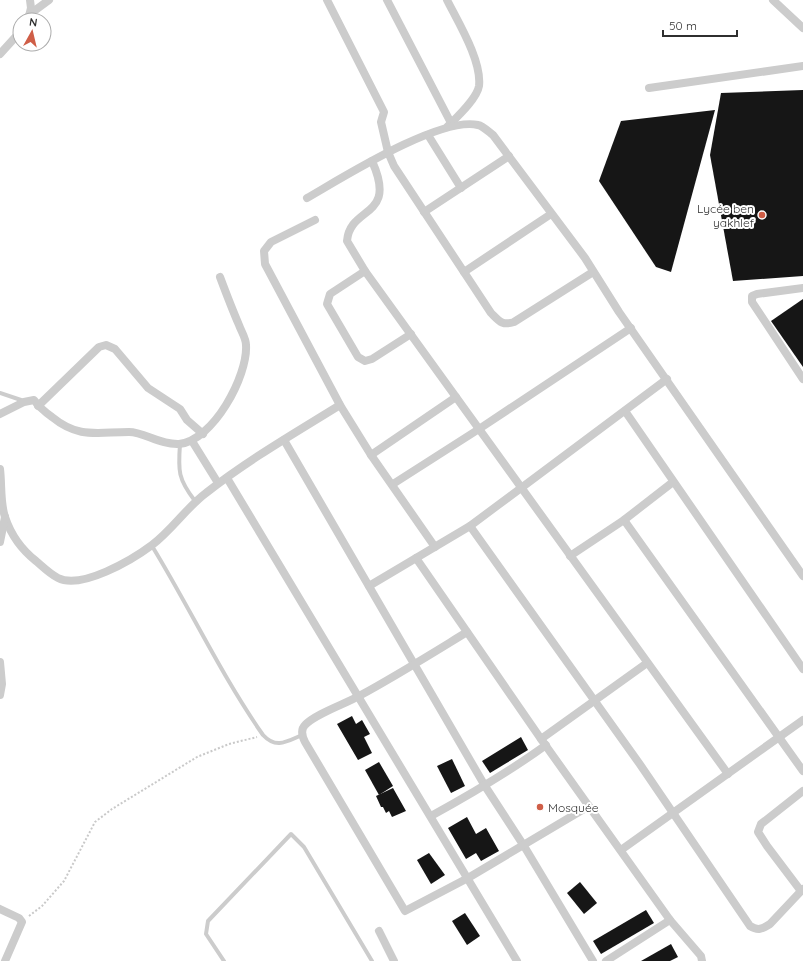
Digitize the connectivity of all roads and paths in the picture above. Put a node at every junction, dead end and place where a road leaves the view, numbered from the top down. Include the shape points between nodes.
1 (30, 0) edge
2 (49, 0) edge
3 (327, 0) edge
4 (387, 0) edge
5 (447, 0) edge
6 (773, 0) edge
7 (29, 12) edge
8 (35, 12) edge
9 (803, 28) edge
10 (12, 41) edge
11 (0, 54) edge
12 (803, 66) edge
13 (649, 88) dead end
14 (449, 125) junction
15 (428, 135) junction
16 (388, 152) junction
17 (509, 156) junction
18 (372, 161) junction
19 (461, 188) junction
20 (307, 198) dead end
21 (424, 212) junction
22 (551, 214) junction
23 (315, 220) dead end
24 (365, 270) junction
25 (464, 272) junction
26 (593, 272) junction
27 (220, 277) dead end
28 (803, 288) edge
29 (631, 328) junction
30 (411, 334) junction
31 (667, 379) junction
32 (803, 379) edge
33 (0, 393) edge
34 (456, 397) junction
35 (24, 402) junction
36 (340, 405) junction
37 (38, 406) junction
38 (625, 411) junction
39 (0, 414) edge
40 (479, 429) junction
41 (203, 434) junction
42 (284, 440) junction
43 (192, 441) junction
44 (180, 444) junction
45 (371, 455) junction
46 (0, 469) edge
47 (226, 478) junction
48 (673, 482) junction
49 (218, 483) junction
50 (393, 484) junction
51 (522, 489) junction
52 (195, 501) junction
53 (5, 517) junction
54 (624, 520) junction
55 (470, 526) junction
56 (0, 542) edge
57 (152, 545) junction
58 (435, 547) junction
59 (570, 556) junction
60 (416, 558) junction
61 (803, 576) edge
62 (369, 586) junction
63 (467, 632) junction
64 (0, 662) edge
65 (647, 663) junction
66 (413, 665) junction
67 (803, 669) edge
68 (0, 695) edge
69 (358, 697) junction
70 (595, 700) junction
71 (803, 720) edge
72 (263, 735) junction
73 (302, 735) junction
74 (779, 738) junction
75 (543, 742) junction
76 (803, 772) edge
77 (728, 774) junction
78 (485, 786) junction
79 (803, 791) edge
80 (589, 806) junction
81 (673, 813) junction
82 (431, 816) junction
83 (524, 846) junction
84 (622, 850) junction
85 (468, 878) junction
86 (802, 890) edge
87 (0, 909) edge
88 (670, 920) junction
89 (22, 922) junction
90 (379, 931) dead end
91 (5, 961) edge
92 (224, 961) edge
93 (372, 961) edge
94 (394, 961) edge
95 (517, 961) edge
96 (593, 961) edge
97 (606, 961) edge
98 (702, 961) edge

1 - 7 street
2 - 8 street
3 - 16 street via 384,112 381,122
4 - 14 street
5 - 14 street via 477,65 479,87 466,107
6 - 9 street
10 - 11 street
12 - 13 street
14 - 15 street
14 - 17 street via 478,125 493,135
15 - 16 street
15 - 19 street
16 - 18 street
16 - 21 street via 394,166
17 - 19 street
17 - 22 street
18 - 20 street
18 - 24 street via 380,186 379,198 351,228 347,241
19 - 21 street
21 - 25 street
22 - 25 street
22 - 26 street
23 - 36 street via 271,242 264,251 263,260
24 - 30 street
24 - 30 street via 330,294 327,304 358,357 365,361 372,359
25 - 26 street via 491,313 500,323 506,325
26 - 29 street
27 - 41 street via 246,343 245,363 237,388
28 - 32 street via 752,296 752,302
29 - 31 street
29 - 40 street
30 - 34 street
31 - 38 street
31 - 61 street
33 - 35 lane
34 - 40 street
34 - 45 street
35 - 37 street via 34,400
35 - 39 street
36 - 42 street
36 - 45 street
37 - 41 street via 99,347 106,345 115,349 148,388 180,409 187,420
37 - 44 street via 64,427 82,433 132,432 167,443
38 - 48 street
38 - 51 street
40 - 50 street
40 - 51 street
41 - 43 street
42 - 47 street
42 - 62 street
43 - 44 street
43 - 49 street
44 - 52 lane via 179,475 183,486
45 - 50 street
46 - 53 street
47 - 49 street
47 - 69 street
48 - 54 street
48 - 67 street
49 - 52 street
50 - 58 street
51 - 55 street
51 - 59 street
52 - 57 street
53 - 56 street
53 - 57 street via 19,544 29,555 58,578 70,581 81,580 102,572
54 - 59 street
54 - 74 street
55 - 58 street
55 - 70 street
57 - 72 lane
58 - 60 street
59 - 65 street
60 - 62 street
60 - 63 street
62 - 66 street
63 - 66 street
63 - 75 street
64 - 68 street
65 - 70 street
65 - 77 street
66 - 69 street
66 - 78 street
69 - 73 street via 312,720 304,726
69 - 82 street
70 - 75 street
70 - 81 street
71 - 74 street
72 - 73 lane via 275,744 282,744
72 - 89 path via 229,744 197,757 95,822 64,881 42,906
73 - 85 street via 405,911
74 - 76 street
74 - 77 street
75 - 78 street via 521,763
75 - 80 street
77 - 81 street
78 - 82 street
78 - 83 street
79 - 86 street via 761,824 758,832
80 - 83 street
80 - 84 street
81 - 84 street
81 - 86 street via 750,926 757,930 763,929
82 - 85 street
83 - 85 street
83 - 96 street
84 - 88 street
85 - 95 street
87 - 89 street
88 - 97 street
88 - 98 street via 701,956
89 - 91 street
90 - 94 street
92 - 93 lane via 206,934 208,921 291,834 304,847

